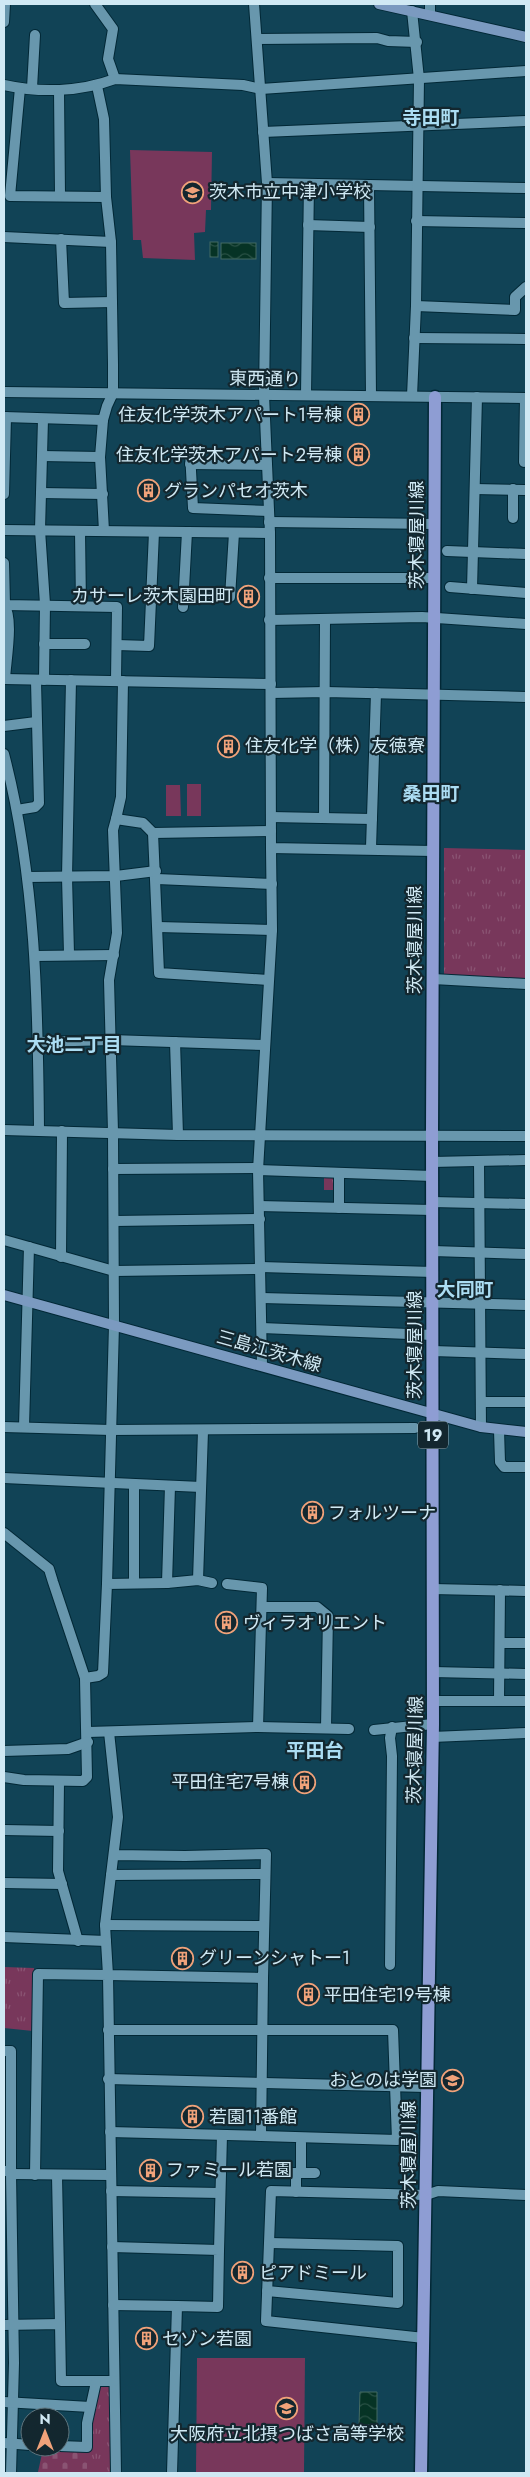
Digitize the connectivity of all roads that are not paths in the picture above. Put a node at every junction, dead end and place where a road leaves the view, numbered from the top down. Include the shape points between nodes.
1 (5, 4) edge
2 (95, 4) edge
3 (254, 4) edge
4 (379, 4) edge
5 (430, 4) edge
6 (412, 11) junction
7 (430, 15) junction
8 (4, 22) edge
9 (35, 35) dead end
10 (526, 37) edge
11 (257, 39) junction
12 (417, 42) junction
13 (526, 71) edge
14 (115, 79) junction
15 (419, 79) junction
16 (4, 85) edge
17 (97, 86) junction
18 (20, 88) junction
19 (32, 88) junction
20 (261, 89) junction
21 (59, 90) junction
22 (526, 121) edge
23 (417, 125) junction
24 (263, 132) junction
25 (267, 184) junction
26 (309, 184) junction
27 (370, 186) junction
28 (416, 186) junction
29 (526, 188) edge
30 (60, 196) junction
31 (106, 197) junction
32 (416, 221) junction
33 (526, 223) edge
34 (308, 225) junction
35 (370, 227) junction
36 (4, 237) edge
37 (60, 239) junction
38 (111, 242) junction
39 (526, 287) edge
40 (112, 302) junction
41 (416, 306) junction
42 (414, 338) junction
43 (526, 339) edge
44 (4, 392) edge
45 (113, 393) junction
46 (264, 395) junction
47 (306, 395) junction
48 (371, 396) junction
49 (412, 396) junction
50 (435, 397) junction
51 (477, 397) junction
52 (526, 398) edge
53 (5, 417) edge
54 (43, 419) junction
55 (103, 420) junction
56 (190, 452) dead end
57 (42, 456) junction
58 (100, 457) junction
59 (524, 462) dead end
60 (190, 464) junction
61 (267, 465) junction
62 (475, 489) junction
63 (513, 489) junction
64 (525, 490) dead end
65 (41, 493) junction
66 (4, 494) edge
67 (103, 494) junction
68 (269, 511) junction
69 (513, 518) dead end
70 (269, 522) junction
71 (435, 524) junction
72 (4, 530) edge
73 (40, 530) junction
74 (80, 531) junction
75 (104, 531) junction
76 (154, 532) junction
77 (187, 532) junction
78 (234, 533) junction
79 (270, 533) junction
80 (447, 552) dead end
81 (473, 553) junction
82 (526, 554) edge
83 (4, 563) edge
84 (269, 578) junction
85 (434, 578) junction
86 (450, 587) dead end
87 (472, 589) junction
88 (526, 593) edge
89 (207, 595) dead end
90 (45, 604) junction
91 (4, 605) edge
92 (81, 606) junction
93 (183, 607) dead end
94 (434, 619) junction
95 (268, 620) junction
96 (325, 620) junction
97 (526, 624) edge
98 (44, 644) junction
99 (85, 644) dead end
100 (117, 645) junction
101 (5, 679) edge
102 (40, 680) junction
103 (71, 680) junction
104 (120, 681) junction
105 (270, 688) junction
106 (326, 692) junction
107 (376, 693) junction
108 (434, 694) junction
109 (526, 697) edge
110 (36, 722) junction
111 (4, 726) edge
112 (4, 754) edge
113 (18, 810) junction
114 (271, 817) junction
115 (324, 818) junction
116 (116, 819) junction
117 (372, 819) junction
118 (271, 831) junction
119 (153, 833) junction
120 (271, 848) junction
121 (371, 848) junction
122 (433, 851) junction
123 (156, 875) junction
124 (27, 876) junction
125 (116, 876) junction
126 (67, 878) junction
127 (272, 884) junction
128 (158, 927) junction
129 (272, 930) junction
130 (69, 954) junction
131 (114, 955) junction
132 (35, 956) junction
133 (268, 980) junction
134 (433, 980) junction
135 (526, 984) edge
136 (111, 1040) junction
137 (38, 1042) junction
138 (175, 1042) junction
139 (265, 1045) junction
140 (4, 1130) edge
141 (39, 1130) junction
142 (62, 1131) junction
143 (113, 1132) junction
144 (260, 1134) junction
145 (432, 1134) junction
146 (178, 1135) junction
147 (526, 1136) edge
148 (526, 1160) edge
149 (479, 1161) junction
150 (432, 1162) junction
151 (113, 1169) junction
152 (258, 1169) junction
153 (339, 1173) junction
154 (432, 1176) junction
155 (480, 1203) junction
156 (526, 1204) edge
157 (259, 1206) junction
158 (432, 1206) junction
159 (339, 1208) junction
160 (260, 1219) junction
161 (114, 1221) junction
162 (4, 1240) edge
163 (29, 1247) junction
164 (433, 1250) junction
165 (480, 1252) junction
166 (526, 1254) edge
167 (61, 1257) junction
168 (261, 1268) junction
169 (114, 1271) junction
170 (433, 1272) junction
171 (4, 1295) edge
172 (262, 1298) junction
173 (27, 1302) junction
174 (433, 1303) junction
175 (480, 1304) junction
176 (526, 1304) edge
177 (114, 1325) junction
178 (262, 1328) junction
179 (433, 1335) junction
180 (433, 1352) junction
181 (481, 1353) junction
182 (526, 1354) edge
183 (262, 1365) junction
184 (481, 1402) junction
185 (526, 1402) edge
186 (433, 1414) junction
187 (481, 1426) junction
188 (4, 1427) edge
189 (24, 1427) junction
190 (415, 1428) dead end
191 (111, 1430) junction
192 (499, 1430) junction
193 (203, 1431) junction
194 (526, 1432) edge
195 (526, 1467) edge
196 (4, 1478) edge
197 (110, 1483) junction
198 (134, 1484) junction
199 (170, 1486) junction
200 (201, 1487) junction
201 (4, 1533) edge
202 (198, 1580) junction
203 (134, 1582) junction
204 (167, 1583) junction
205 (212, 1583) dead end
206 (107, 1584) junction
207 (227, 1584) dead end
208 (433, 1589) junction
209 (500, 1590) junction
210 (526, 1591) edge
211 (262, 1607) junction
212 (500, 1643) junction
213 (526, 1643) edge
214 (433, 1672) junction
215 (500, 1673) junction
216 (526, 1674) edge
217 (85, 1678) junction
218 (433, 1701) junction
219 (499, 1701) junction
220 (526, 1701) edge
221 (433, 1724) junction
222 (392, 1726) junction
223 (258, 1727) junction
224 (326, 1728) junction
225 (349, 1729) dead end
226 (374, 1730) dead end
227 (109, 1732) junction
228 (526, 1733) edge
229 (88, 1737) junction
230 (432, 1737) junction
231 (4, 1751) edge
232 (4, 1777) edge
233 (59, 1782) junction
234 (4, 1830) edge
235 (58, 1831) junction
236 (114, 1855) junction
237 (185, 1856) junction
238 (265, 1874) junction
239 (111, 1875) junction
240 (187, 1875) junction
241 (4, 1882) edge
242 (62, 1884) junction
243 (105, 1925) junction
244 (263, 1926) junction
245 (4, 1937) edge
246 (78, 1941) junction
247 (106, 1941) junction
248 (390, 1965) dead end
249 (108, 1975) junction
250 (263, 1978) junction
251 (262, 2028) junction
252 (108, 2030) junction
253 (4, 2051) edge
254 (108, 2079) junction
255 (261, 2082) junction
256 (395, 2086) junction
257 (426, 2087) junction
258 (110, 2132) junction
259 (222, 2135) junction
260 (261, 2136) junction
261 (301, 2143) dead end
262 (9, 2172) edge
263 (281, 2172) dead end
264 (298, 2173) junction
265 (315, 2173) dead end
266 (35, 2175) junction
267 (110, 2175) junction
268 (57, 2176) junction
269 (111, 2191) junction
270 (296, 2192) junction
271 (220, 2193) junction
272 (426, 2195) junction
273 (526, 2195) edge
274 (270, 2244) junction
275 (112, 2247) junction
276 (219, 2250) junction
277 (267, 2292) junction
278 (112, 2305) junction
279 (177, 2306) junction
280 (9, 2324) edge
281 (60, 2324) junction
282 (424, 2338) junction
283 (9, 2362) edge
284 (114, 2381) junction
285 (96, 2382) junction
286 (8, 2402) edge
287 (90, 2407) junction
288 (8, 2444) edge
289 (70, 2446) edge
290 (10, 2473) edge
291 (116, 2473) edge
292 (172, 2473) edge
293 (421, 2473) edge

1 - 8 street
2 - 14 street via 113,29 108,59
3 - 11 street
4 - 6 main road
5 - 7 street
6 - 7 main road
6 - 12 street
7 - 10 main road
9 - 19 street
11 - 12 street via 377,38
11 - 20 street
12 - 15 street
13 - 15 street
14 - 17 street
14 - 20 street via 243,85
15 - 20 street
15 - 23 street
16 - 18 street
17 - 21 street
17 - 31 street via 104,119
18 - 19 street
18 - 30 street via 10,196
19 - 21 street
20 - 24 street
21 - 30 street
22 - 23 street
23 - 24 street
23 - 28 street
24 - 25 street
25 - 26 street
25 - 46 street
26 - 27 street
26 - 34 street
27 - 28 street
27 - 35 street
28 - 29 street
28 - 32 street
30 - 31 street
31 - 38 street
32 - 33 street
32 - 41 street
34 - 35 street
34 - 47 street
35 - 48 street
36 - 37 street
37 - 38 street
37 - 40 street via 64,303
38 - 40 street
39 - 41 street via 515,297 515,310
40 - 45 street
41 - 42 street
42 - 43 street
42 - 49 street
44 - 45 street, 東西通り
45 - 46 street, 東西通り
45 - 55 street
46 - 47 street, 東西通り
46 - 61 street
47 - 48 street, 東西通り
48 - 49 street, 東西通り
49 - 50 street, 東西通り
50 - 51 street, 東西通り
50 - 71 main road, 茨木寝屋川線 / 19
51 - 52 street, 東西通り
51 - 62 street
52 - 59 street
53 - 54 street
53 - 66 street
54 - 55 street
54 - 57 street
55 - 58 street
56 - 60 street
57 - 58 street
57 - 65 street
58 - 67 street
60 - 61 street
60 - 68 street via 193,508
61 - 68 street
62 - 63 street
62 - 81 street
63 - 64 street
63 - 69 street
65 - 67 street
65 - 73 street
67 - 75 street
68 - 70 street
70 - 71 street
70 - 79 street
71 - 85 main road, 茨木寝屋川線 / 19
72 - 73 street
73 - 74 street
73 - 90 street
74 - 75 street
74 - 92 street
75 - 76 street
76 - 77 street
76 - 100 street via 149,646
77 - 78 street
77 - 93 street
78 - 79 street
78 - 89 street via 230,597
79 - 84 street
80 - 81 street
81 - 82 street
81 - 87 street
83 - 91 street
84 - 85 street
84 - 95 street
85 - 94 main road, 茨木寝屋川線 / 19
86 - 87 street
87 - 88 street
90 - 91 street
90 - 92 street
90 - 98 street
91 - 101 street via 8,612
92 - 100 street via 117,606
94 - 96 street
94 - 97 street
94 - 108 main road, 茨木寝屋川線 / 19
95 - 96 street
95 - 105 street
96 - 106 street
98 - 99 street
98 - 102 street
100 - 104 street
101 - 102 street
102 - 103 street
102 - 110 street
103 - 104 street
103 - 126 street
104 - 105 street
104 - 116 street via 121,797
105 - 106 street
105 - 114 street
106 - 107 street
106 - 115 street
107 - 108 street
107 - 117 street
108 - 109 street
108 - 122 main road, 茨木寝屋川線 / 19
110 - 111 street
110 - 113 street via 39,804
112 - 113 street
113 - 124 street
114 - 115 street
114 - 118 street
115 - 117 street
116 - 119 street via 143,823
116 - 125 street via 113,830
117 - 121 street
118 - 119 street
118 - 120 street
119 - 123 street
120 - 121 street
120 - 127 street
121 - 122 street
122 - 134 main road, 茨木寝屋川線 / 19
123 - 125 street
123 - 127 street
123 - 128 street
124 - 126 street
124 - 132 street
125 - 126 street
125 - 131 street
126 - 130 street
127 - 129 street
128 - 129 street
128 - 133 street via 159,973
129 - 133 street
130 - 131 street
130 - 132 street
131 - 136 street via 109,980
132 - 137 street
133 - 139 street
134 - 135 street
134 - 145 main road, 茨木寝屋川線 / 19
136 - 137 street
136 - 138 street
136 - 143 street
137 - 141 street
138 - 139 street
138 - 146 street
139 - 144 street
140 - 141 street
141 - 142 street
142 - 143 street
142 - 167 street
143 - 146 street
143 - 151 street
144 - 145 street
144 - 146 street
144 - 152 street
145 - 147 street
145 - 150 main road, 茨木寝屋川線 / 19
148 - 149 street
149 - 150 street
149 - 155 street
150 - 154 main road, 茨木寝屋川線 / 19
151 - 152 street
151 - 161 street
152 - 153 street
152 - 157 street
153 - 154 street
153 - 159 street
154 - 158 main road, 茨木寝屋川線 / 19
155 - 156 street
155 - 158 street
155 - 165 street
157 - 159 street
157 - 160 street
158 - 159 street
158 - 164 main road, 茨木寝屋川線 / 19
160 - 161 street
160 - 168 street
161 - 169 street
162 - 163 street
163 - 167 street
163 - 173 street
164 - 165 street
164 - 170 main road, 茨木寝屋川線 / 19
165 - 166 street
165 - 175 street
167 - 169 street
168 - 169 street
168 - 170 street
168 - 172 street
169 - 177 street
170 - 174 main road, 茨木寝屋川線 / 19
171 - 173 main road, 三島江茨木線
172 - 174 street
172 - 178 street
173 - 177 main road, 三島江茨木線
173 - 189 street
174 - 175 street
174 - 179 main road, 茨木寝屋川線 / 19
175 - 176 street
175 - 181 street
177 - 183 main road, 三島江茨木線
177 - 191 street
178 - 179 street
178 - 183 street
179 - 180 main road, 茨木寝屋川線 / 19
180 - 181 street
180 - 186 main road, 茨木寝屋川線 / 19
181 - 182 street
181 - 184 street
183 - 186 main road, 三島江茨木線
184 - 185 street
184 - 187 street
186 - 187 main road, 三島江茨木線
186 - 208 main road, 茨木寝屋川線 / 19
187 - 192 main road, 三島江茨木線
188 - 189 street
189 - 191 street
190 - 193 street
191 - 193 street
191 - 197 street
192 - 194 main road, 三島江茨木線
192 - 195 street via 500,1462 504,1467
193 - 200 street
196 - 197 street
197 - 198 street
197 - 206 street
198 - 199 street
198 - 203 street
199 - 200 street
199 - 204 street
200 - 202 street
201 - 217 street via 48,1569
202 - 204 street
202 - 205 street
203 - 204 street
203 - 206 street
206 - 217 street via 103,1673
207 - 211 street via 262,1588
208 - 209 street
208 - 214 main road, 茨木寝屋川線 / 19
209 - 210 street
209 - 212 street
211 - 223 street
211 - 224 street via 317,1608 328,1616
212 - 213 street
212 - 215 street
214 - 215 street
214 - 218 main road, 茨木寝屋川線 / 19
215 - 216 street
215 - 219 street
217 - 229 street
218 - 219 street
218 - 221 main road, 茨木寝屋川線 / 19
219 - 220 street
221 - 222 street
221 - 230 main road, 茨木寝屋川線 / 19
222 - 226 street
222 - 248 street
223 - 224 street
223 - 227 street
224 - 225 street
227 - 229 street
227 - 236 street via 118,1817
228 - 230 street
229 - 231 street via 68,1749
229 - 233 street via 86,1779
230 - 257 main road, 茨木寝屋川線 / 19
232 - 233 street
233 - 235 street
234 - 235 street
235 - 242 street via 58,1871
236 - 237 street
236 - 239 street
237 - 238 street via 266,1854
237 - 240 street
238 - 240 street
238 - 244 street
239 - 240 street
239 - 243 street
241 - 242 street
242 - 246 street
243 - 244 street
243 - 247 street
244 - 250 street
245 - 246 street
246 - 247 street
247 - 249 street
249 - 250 street
249 - 252 street
249 - 266 street via 38,1974
250 - 251 street
251 - 252 street
251 - 255 street
251 - 256 street via 393,2030
252 - 254 street
253 - 262 street via 11,2052
254 - 255 street
254 - 258 street
255 - 256 street
255 - 260 street
256 - 257 street
256 - 260 street via 397,2140
257 - 272 main road, 茨木寝屋川線 / 19
258 - 259 street
258 - 267 street
259 - 260 street
259 - 271 street
261 - 264 street
262 - 266 street
262 - 280 street
263 - 264 street
264 - 265 street
264 - 270 street
266 - 268 street
267 - 268 street
267 - 269 street
268 - 281 street
269 - 271 street
269 - 275 street
270 - 272 street
270 - 274 street via 271,2191
271 - 276 street
272 - 273 street via 438,2191
272 - 282 main road, 茨木寝屋川線 / 19
274 - 277 street
274 - 277 street via 398,2246 398,2303
275 - 276 street
275 - 278 street
276 - 279 street via 218,2307
277 - 282 street via 266,2321
278 - 279 street
278 - 284 street
279 - 292 street
280 - 281 street
280 - 283 street
281 - 285 street via 61,2381
282 - 293 main road, 茨木寝屋川線 / 19
283 - 286 street
284 - 285 street
284 - 291 street
285 - 287 street
286 - 287 street
286 - 288 street
287 - 289 street via 87,2447
288 - 290 street

